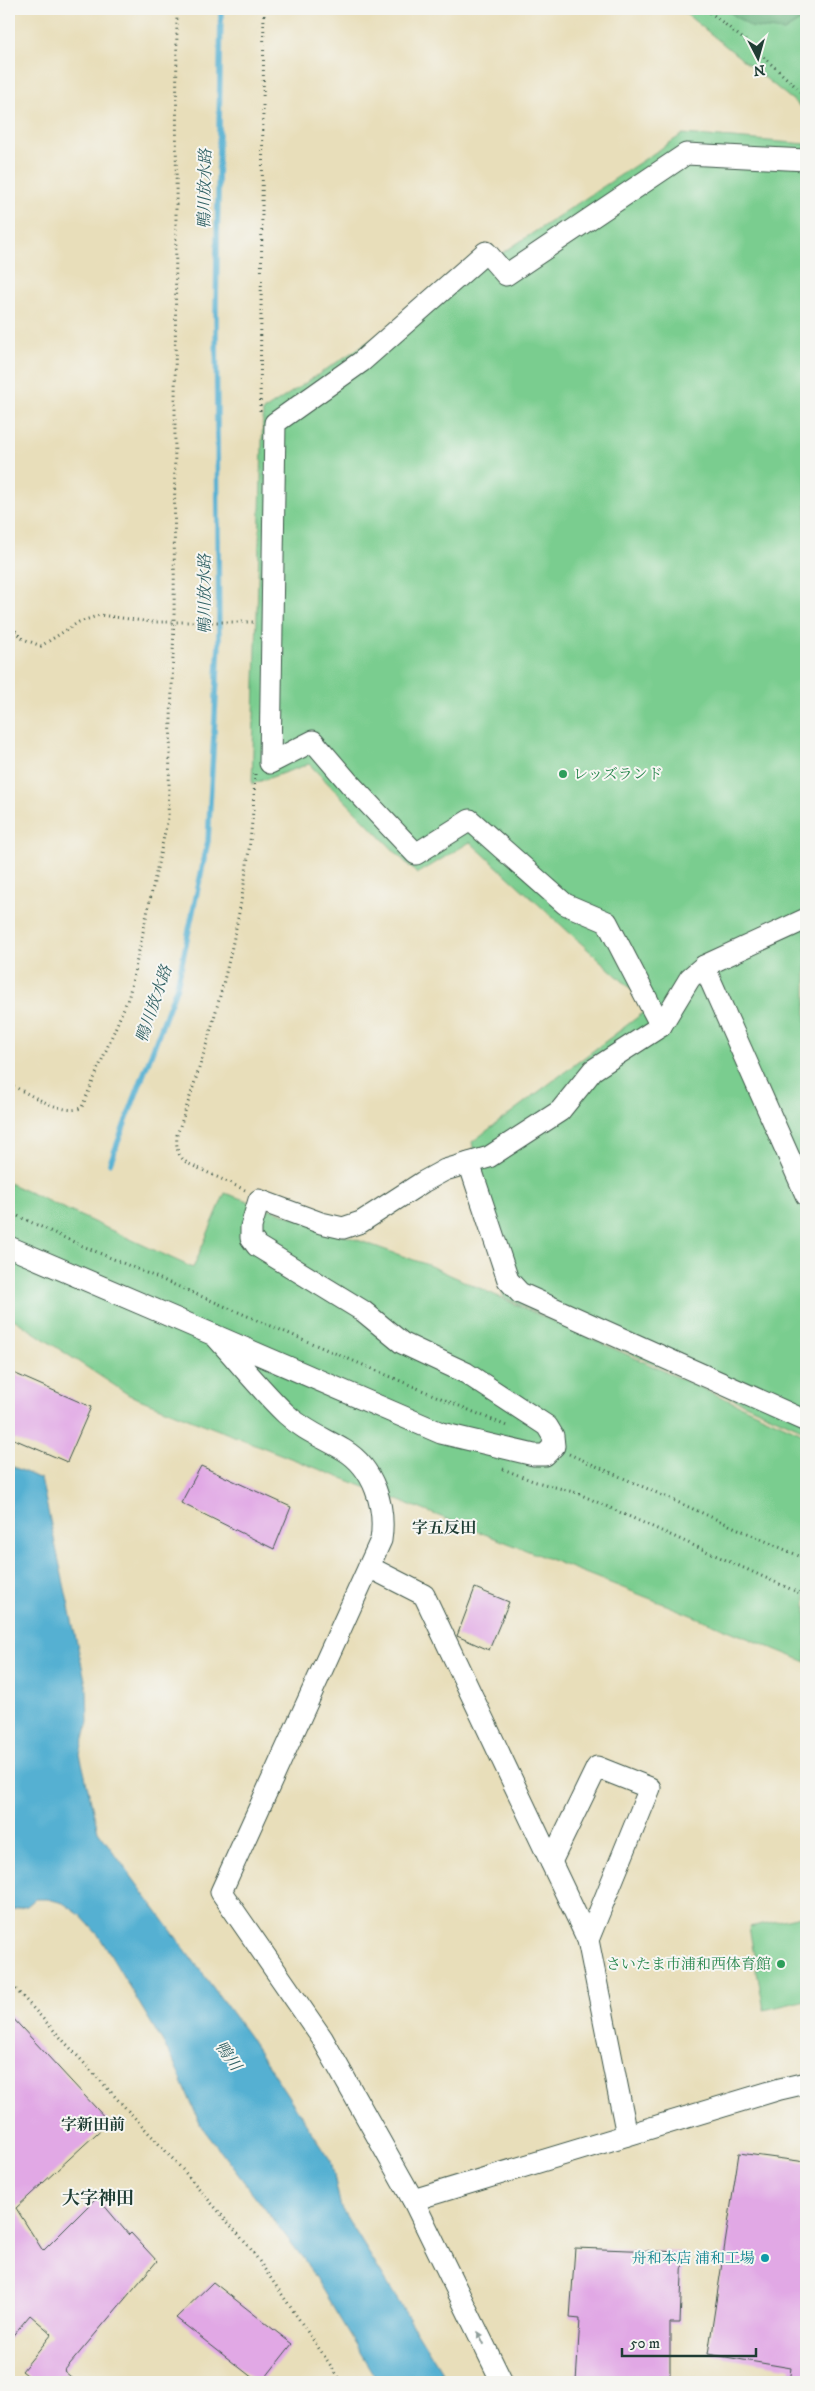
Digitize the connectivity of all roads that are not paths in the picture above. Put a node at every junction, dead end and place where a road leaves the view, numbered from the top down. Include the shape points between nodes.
1 (806, 160) edge
2 (806, 918) edge
3 (704, 966) junction
4 (661, 1026) junction
5 (469, 1163) junction
6 (806, 1195) edge
7 (9, 1247) edge
8 (214, 1336) junction
9 (806, 1421) edge
10 (369, 1567) junction
11 (551, 1862) junction
12 (588, 1940) junction
13 (806, 2083) edge
14 (627, 2136) junction
15 (413, 2200) junction
16 (502, 2382) edge

1 - 4 street via 686,154 506,275 486,252 361,362 275,423 270,763 313,741 416,854 470,820 564,904 607,922
2 - 3 street
3 - 4 street via 690,978
3 - 6 street
4 - 5 street via 593,1070 560,1111 489,1157
5 - 8 street via 445,1170 361,1222 342,1228 259,1200 251,1238 256,1246 363,1311 402,1343 466,1373 546,1426 553,1436 554,1446 545,1454 534,1455 441,1433
5 - 9 street via 508,1280 520,1293
7 - 8 street
8 - 10 street via 286,1414 301,1427 346,1451 361,1465 376,1490 384,1524
10 - 11 street via 424,1594
10 - 15 street via 221,1892 322,2038
11 - 12 street
11 - 12 street via 597,1767 650,1788
12 - 14 street
13 - 14 street
14 - 15 street
16 -> 15 street

